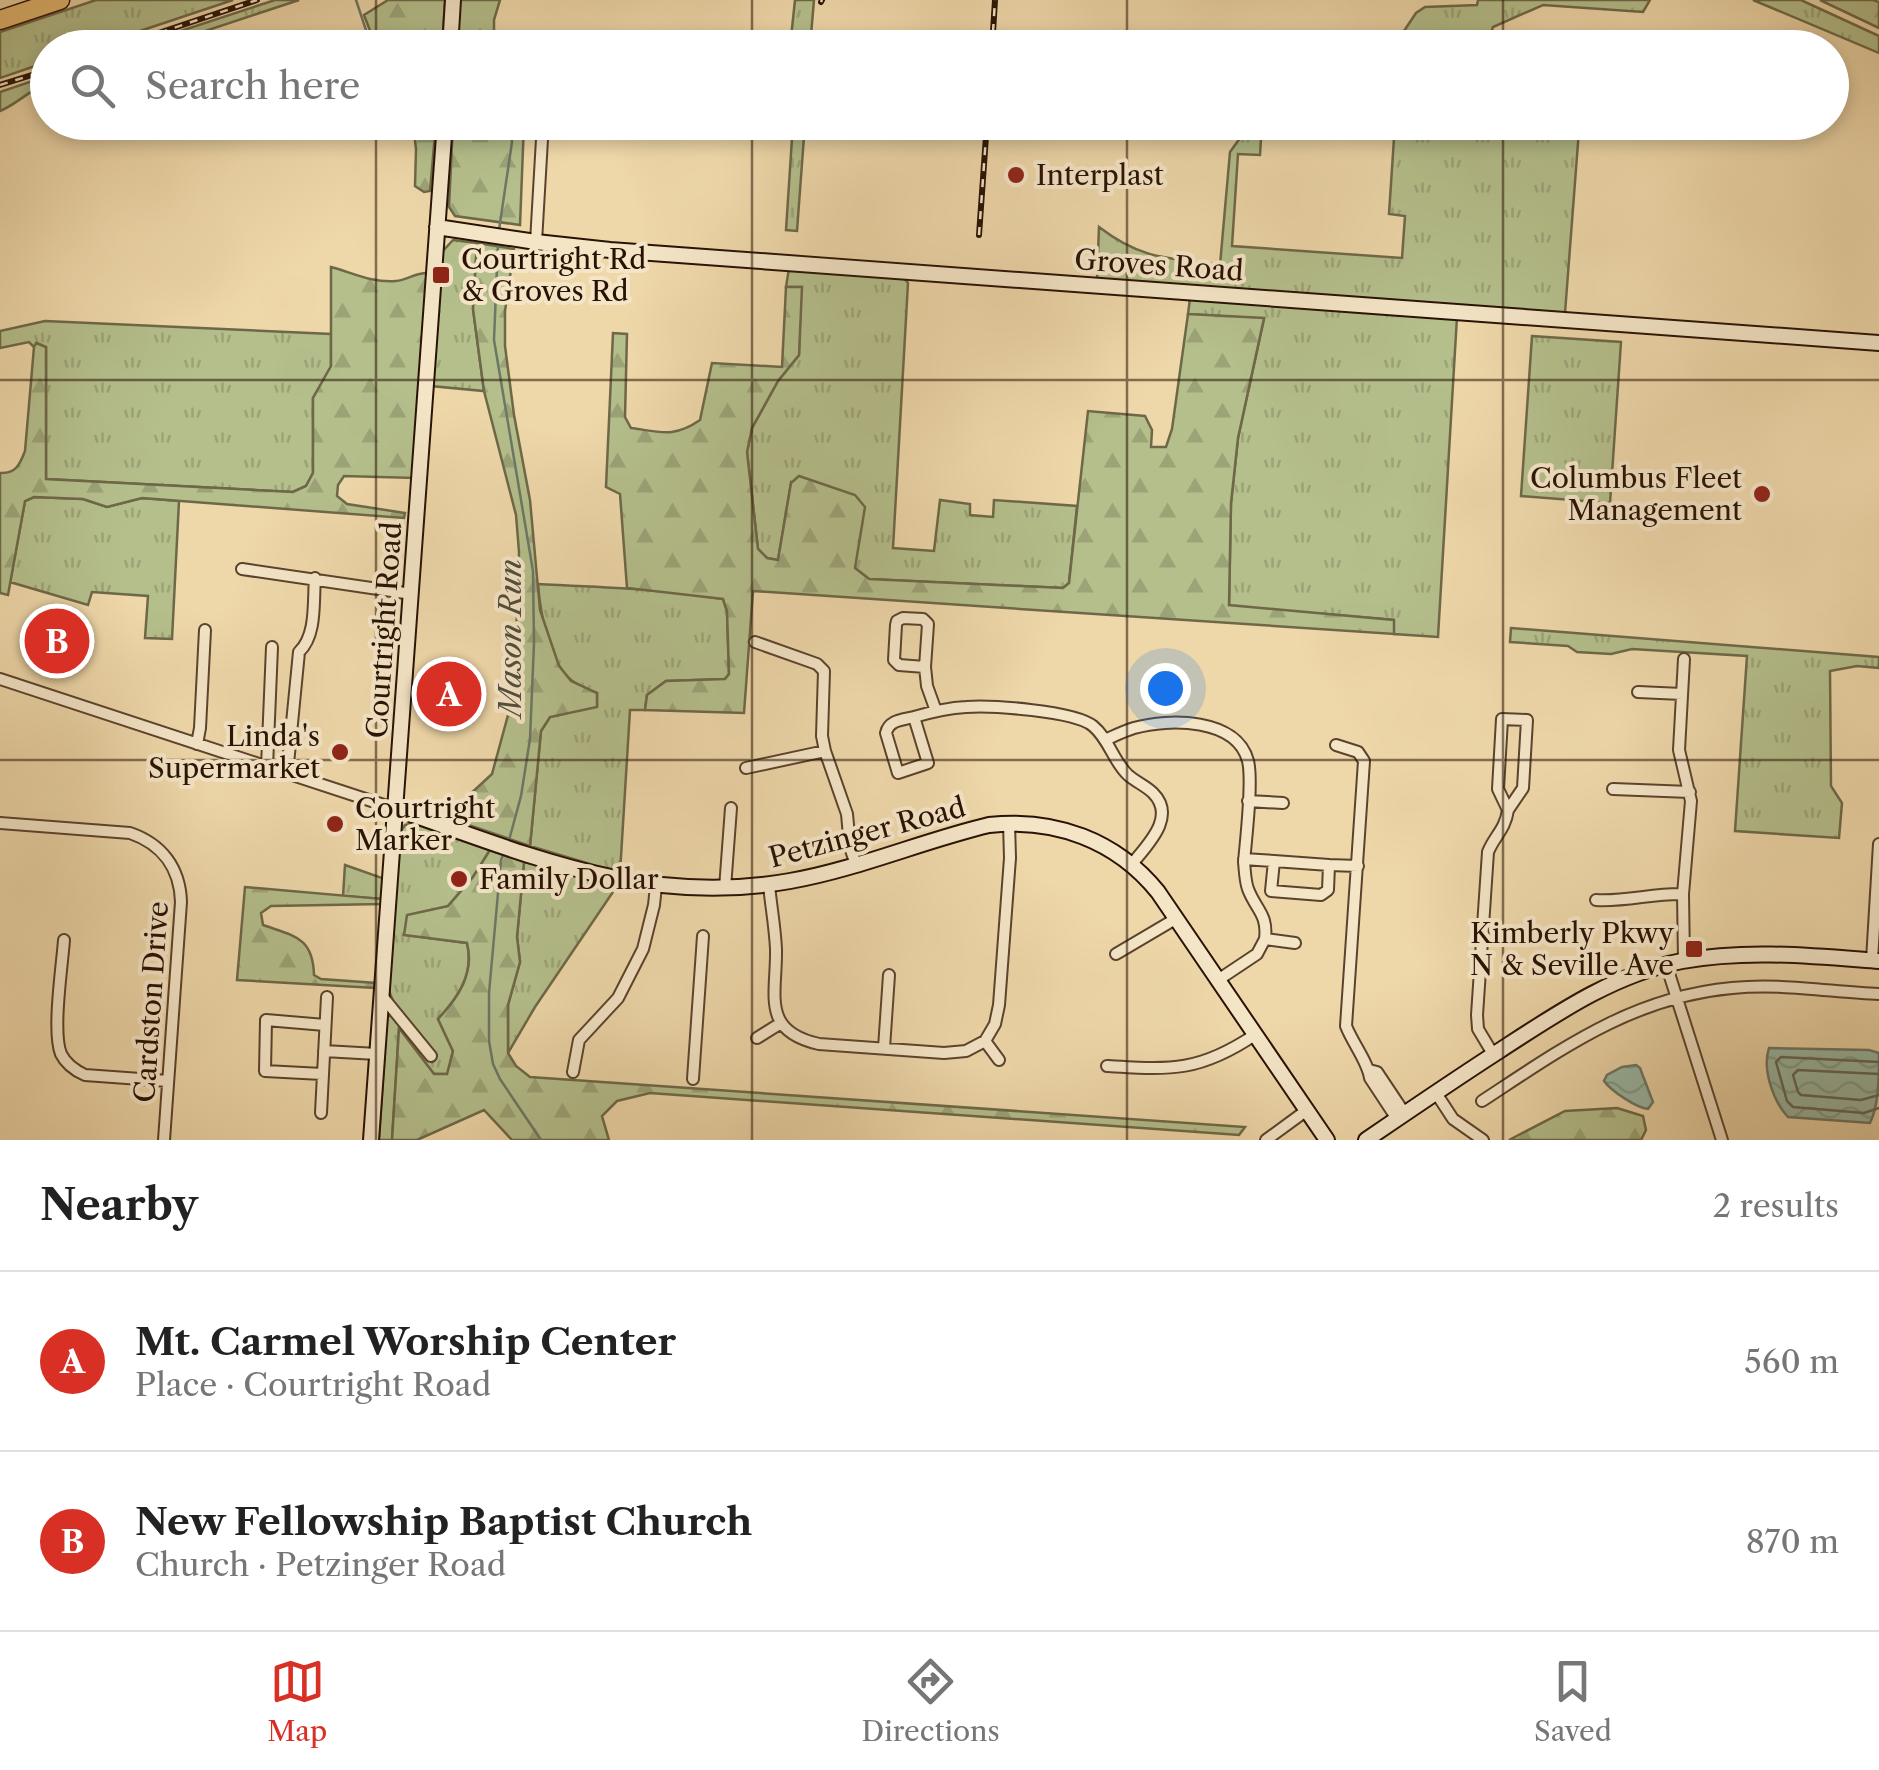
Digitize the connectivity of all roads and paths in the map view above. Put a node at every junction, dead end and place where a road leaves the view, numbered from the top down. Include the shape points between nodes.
1 (60, 0) edge
2 (453, 0) edge
3 (0, 20) edge
4 (451, 30) edge
5 (443, 140) edge
6 (542, 140) edge
7 (437, 227) junction
8 (536, 242) junction
9 (1879, 342) edge
10 (242, 569) dead end
11 (315, 578) junction
12 (412, 594) junction
13 (205, 630) dead end
14 (754, 642) dead end
15 (272, 647) dead end
16 (1684, 659) dead end
17 (925, 667) junction
18 (0, 678) edge
19 (1638, 692) dead end
20 (1682, 694) junction
21 (936, 711) junction
22 (914, 717) junction
23 (1105, 740) junction
24 (197, 744) junction
25 (1336, 744) dead end
26 (825, 751) junction
27 (267, 767) junction
28 (746, 768) dead end
29 (287, 774) junction
30 (1613, 789) dead end
31 (1690, 792) junction
32 (1248, 801) junction
33 (1283, 803) dead end
34 (731, 808) dead end
35 (396, 809) junction
36 (1508, 810) junction
37 (0, 823) edge
38 (1009, 823) junction
39 (1879, 844) edge
40 (1244, 859) junction
41 (1274, 861) junction
42 (1132, 864) junction
43 (856, 865) junction
44 (1329, 865) junction
45 (1358, 866) junction
46 (769, 884) junction
47 (656, 886) junction
48 (725, 888) junction
49 (1683, 894) junction
50 (1596, 900) dead end
51 (1176, 918) junction
52 (704, 936) dead end
53 (1266, 939) junction
54 (64, 940) dead end
55 (1296, 943) dead end
56 (1116, 954) dead end
57 (1684, 960) junction
58 (1875, 960) edge
59 (1666, 964) junction
60 (889, 975) dead end
61 (1218, 980) junction
62 (1879, 994) edge
63 (382, 996) junction
64 (327, 997) dead end
65 (1676, 997) junction
66 (780, 1023) junction
67 (324, 1025) junction
68 (1256, 1034) junction
69 (756, 1038) dead end
70 (984, 1041) junction
71 (884, 1048) junction
72 (324, 1052) junction
73 (377, 1054) junction
74 (1494, 1054) junction
75 (430, 1056) dead end
76 (998, 1060) dead end
77 (1107, 1066) dead end
78 (573, 1072) dead end
79 (322, 1074) junction
80 (693, 1079) dead end
81 (168, 1081) junction
82 (1436, 1093) junction
83 (1482, 1101) dead end
84 (1307, 1110) junction
85 (321, 1113) dead end
86 (1401, 1116) junction
87 (164, 1140) edge
88 (371, 1140) edge
89 (1266, 1140) edge
90 (1327, 1140) edge
91 (1366, 1140) edge
92 (1483, 1140) edge
93 (1722, 1140) edge

1 - 3 highway
2 - 4 street
5 - 7 street, Courtright Road
6 - 8 street
7 - 8 street, Groves Road
7 - 12 street, Courtright Road
8 - 9 street, Groves Road
10 - 11 street
11 - 12 street
11 - 29 street via 311,632 299,652
12 - 35 street, Courtright Road
13 - 24 street
14 - 26 street via 824,671
15 - 27 street
16 - 20 street
17 - 17 street via 928,624 900,619 894,660
17 - 21 street
18 - 24 street, Petzinger Road
19 - 20 street
20 - 31 street via 1679,750
21 - 22 street
21 - 23 street via 972,706 1052,712 1082,718
22 - 22 street via 887,728 898,773 928,764
23 - 32 street via 1149,725 1226,732 1248,760
23 - 42 street via 1117,763 1162,807 1157,831
24 - 27 street, Petzinger Road
25 - 45 street via 1364,761
26 - 28 street
26 - 43 street
27 - 29 street, Petzinger Road
29 - 35 street, Petzinger Road
30 - 31 street
31 - 49 street
32 - 33 street
32 - 40 street
34 - 48 street
35 - 47 street, Petzinger Road via 572,868
35 - 63 street, Courtright Road
36 - 36 street via 1498,789 1502,719 1527,720 1522,788
36 - 74 street via 1488,852 1476,1015
37 - 81 street, Cardston Drive via 130,833 167,857 181,902
38 - 42 street, Petzinger Road via 1072,832
38 - 43 street, Petzinger Road
38 - 70 street via 999,1006
39 - 58 street
40 - 41 street
40 - 53 street
41 - 44 street
41 - 44 street via 1272,890 1321,894 1328,890
42 - 51 street, Petzinger Road
43 - 46 street, Petzinger Road
44 - 45 street
45 - 86 street via 1346,1026 1370,1078
46 - 48 street, Petzinger Road
46 - 66 street via 773,998
47 - 48 street, Petzinger Road
47 - 78 street via 643,948 618,998 579,1040
49 - 50 street
49 - 57 street
51 - 56 street
51 - 61 street, Petzinger Road
52 - 80 street
53 - 55 street
53 - 61 street via 1257,954
54 - 81 street via 58,1034 69,1065 90,1076
57 - 58 street via 1733,954
57 - 59 street
59 - 65 street
59 - 74 street via 1596,992
60 - 71 street
61 - 68 street, Petzinger Road
62 - 65 street via 1761,986
63 - 73 street, Courtright Road
63 - 75 street
64 - 67 street
65 - 83 street via 1575,1040
65 - 93 street
66 - 69 street
66 - 71 street via 810,1042
67 - 72 street
67 - 79 street via 266,1020 265,1071
68 - 77 street via 1200,1064
68 - 84 street, Petzinger Road
70 - 71 street via 955,1053
70 - 76 street
72 - 73 street
72 - 79 street
73 - 88 street, Courtright Road
74 - 82 street
79 - 85 street
81 - 87 street, Cardston Drive
82 - 86 street
82 - 92 street via 1453,1120
84 - 89 street
84 - 90 street, Petzinger Road
86 - 91 street

